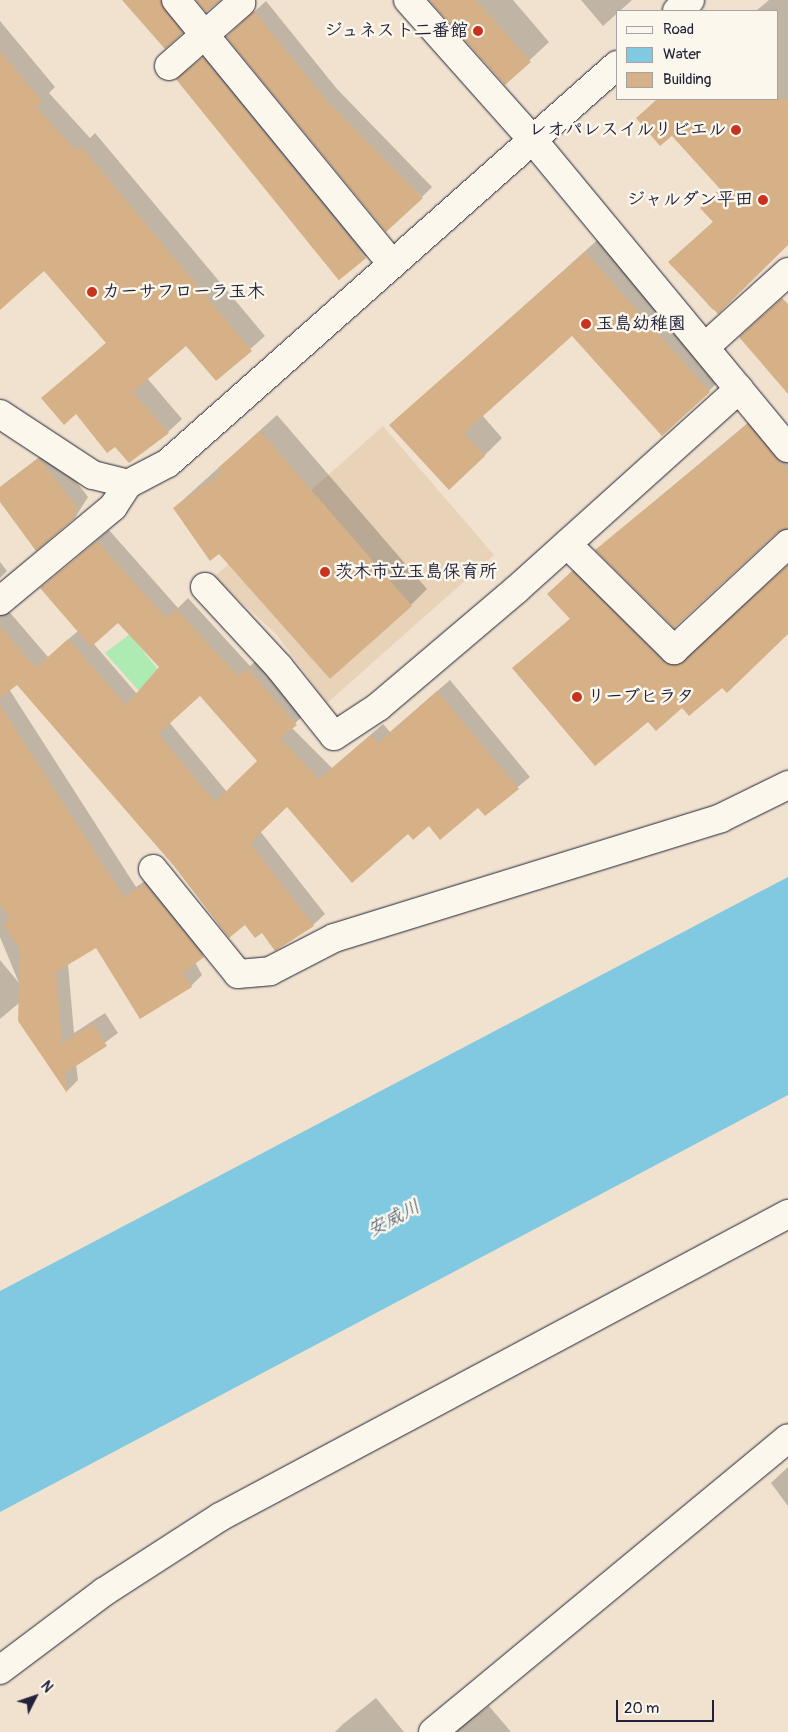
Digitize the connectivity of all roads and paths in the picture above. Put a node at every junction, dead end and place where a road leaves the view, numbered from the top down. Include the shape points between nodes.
1 (176, 0) edge
2 (408, 0) edge
3 (690, 0) edge
4 (241, 3) dead end
5 (679, 10) edge
6 (205, 35) junction
7 (170, 66) dead end
8 (616, 66) edge
9 (532, 139) junction
10 (392, 264) junction
11 (788, 272) edge
12 (704, 347) junction
13 (739, 389) junction
14 (0, 414) edge
15 (788, 448) edge
16 (128, 484) junction
17 (567, 544) junction
18 (788, 544) edge
19 (205, 587) dead end
20 (0, 601) edge
21 (788, 785) edge
22 (153, 869) dead end
23 (788, 1214) edge
24 (788, 1438) edge
25 (0, 1670) edge
26 (433, 1732) edge

1 - 6 street
2 - 9 street
3 - 5 street
4 - 6 street
6 - 7 street
6 - 10 street
8 - 9 street
9 - 10 street
9 - 12 street
10 - 16 street via 168,463
11 - 12 street
12 - 13 street
13 - 15 street
13 - 17 street
14 - 16 street via 93,475
16 - 20 street via 113,507
17 - 18 street via 674,650
17 - 19 street via 378,706 334,736 279,666
21 - 22 street via 721,818 334,938 270,971 238,974
23 - 25 street via 220,1517 104,1592
24 - 26 street

